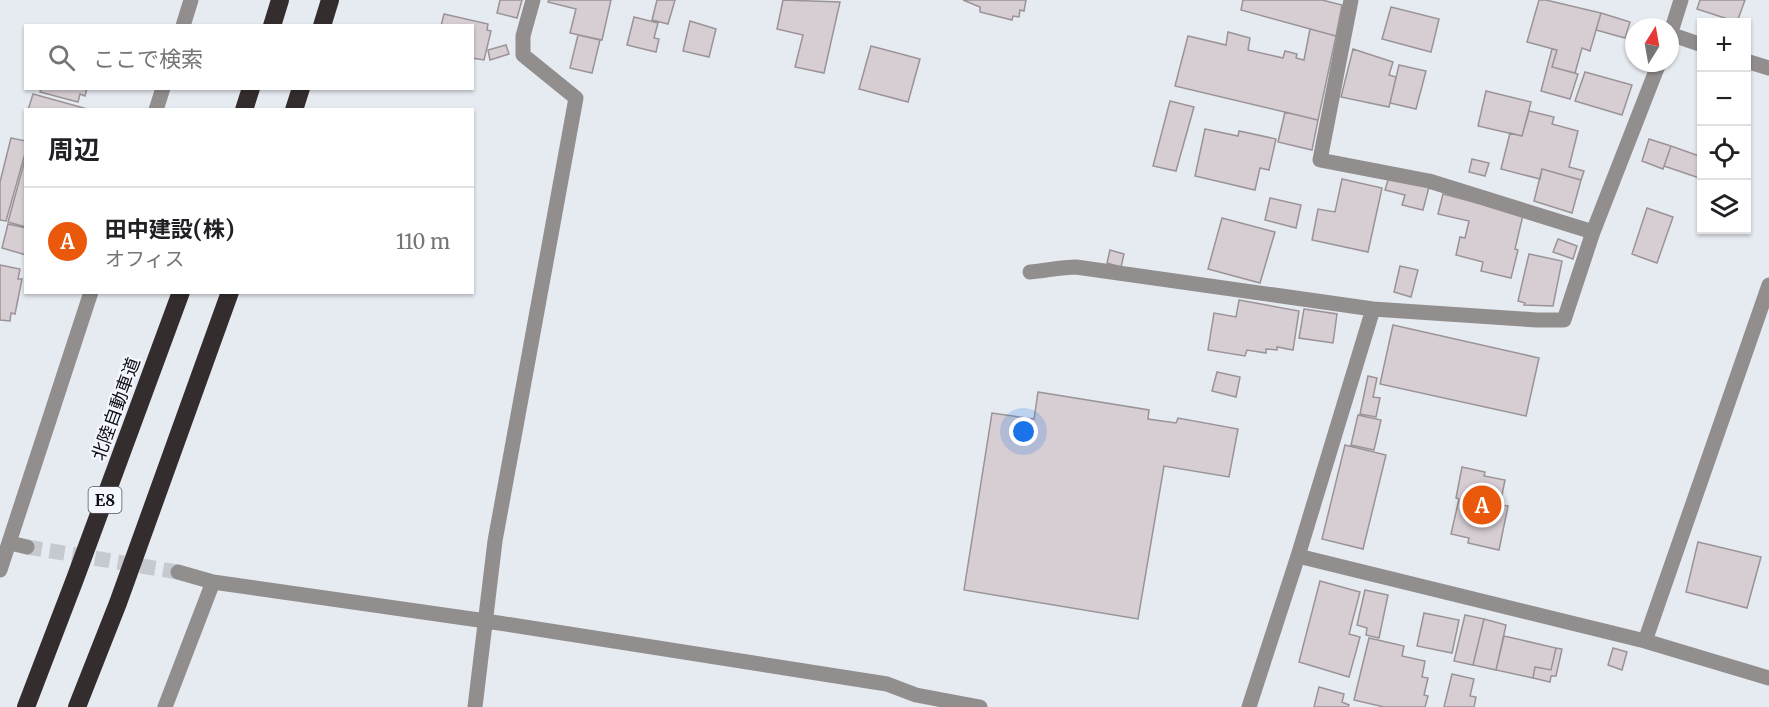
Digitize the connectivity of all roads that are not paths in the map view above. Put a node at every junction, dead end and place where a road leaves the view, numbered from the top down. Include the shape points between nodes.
1 (191, 0) edge
2 (280, 0) edge
3 (330, 0) edge
4 (533, 0) edge
5 (1351, 0) edge
6 (1682, 0) edge
7 (1676, 18) edge
8 (184, 24) edge
9 (273, 24) edge
10 (323, 24) edge
11 (1679, 38) edge
12 (1697, 44) edge
13 (1751, 63) edge
14 (1769, 68) edge
15 (1655, 72) edge
16 (162, 90) edge
17 (250, 90) edge
18 (300, 90) edge
19 (157, 108) edge
20 (245, 108) edge
21 (295, 108) edge
22 (1593, 232) junction
23 (1029, 272) dead end
24 (1769, 285) edge
25 (90, 294) edge
26 (179, 294) edge
27 (229, 294) edge
28 (1373, 309) junction
29 (10, 543) junction
30 (27, 547) tunnel mouth
31 (1298, 556) junction
32 (0, 570) edge
33 (178, 572) tunnel mouth
34 (213, 582) junction
35 (486, 621) junction
36 (1645, 641) junction
37 (1769, 678) edge
38 (26, 707) edge
39 (77, 707) edge
40 (165, 707) edge
41 (475, 707) edge
42 (980, 707) edge
43 (1249, 707) edge

1 - 8 street
2 - 9 highway
3 - 10 highway
4 - 35 street via 523,36 523,55 576,98 495,540
5 - 22 street via 1320,160 1430,181
6 - 7 street
11 - 12 street
13 - 14 street
15 - 22 street
16 - 19 street
17 - 20 highway
18 - 21 highway
22 - 28 street via 1564,320
23 - 28 street via 1076,267
24 - 36 street
25 - 29 street
26 - 38 highway, 北陸自動車道 / E8
27 - 39 highway
28 - 31 street
29 - 30 street
29 - 32 street
31 - 36 street
31 - 43 street
33 - 34 street
34 - 35 street
34 - 40 street
35 - 41 street
35 - 42 street via 887,684 916,695
36 - 37 street

